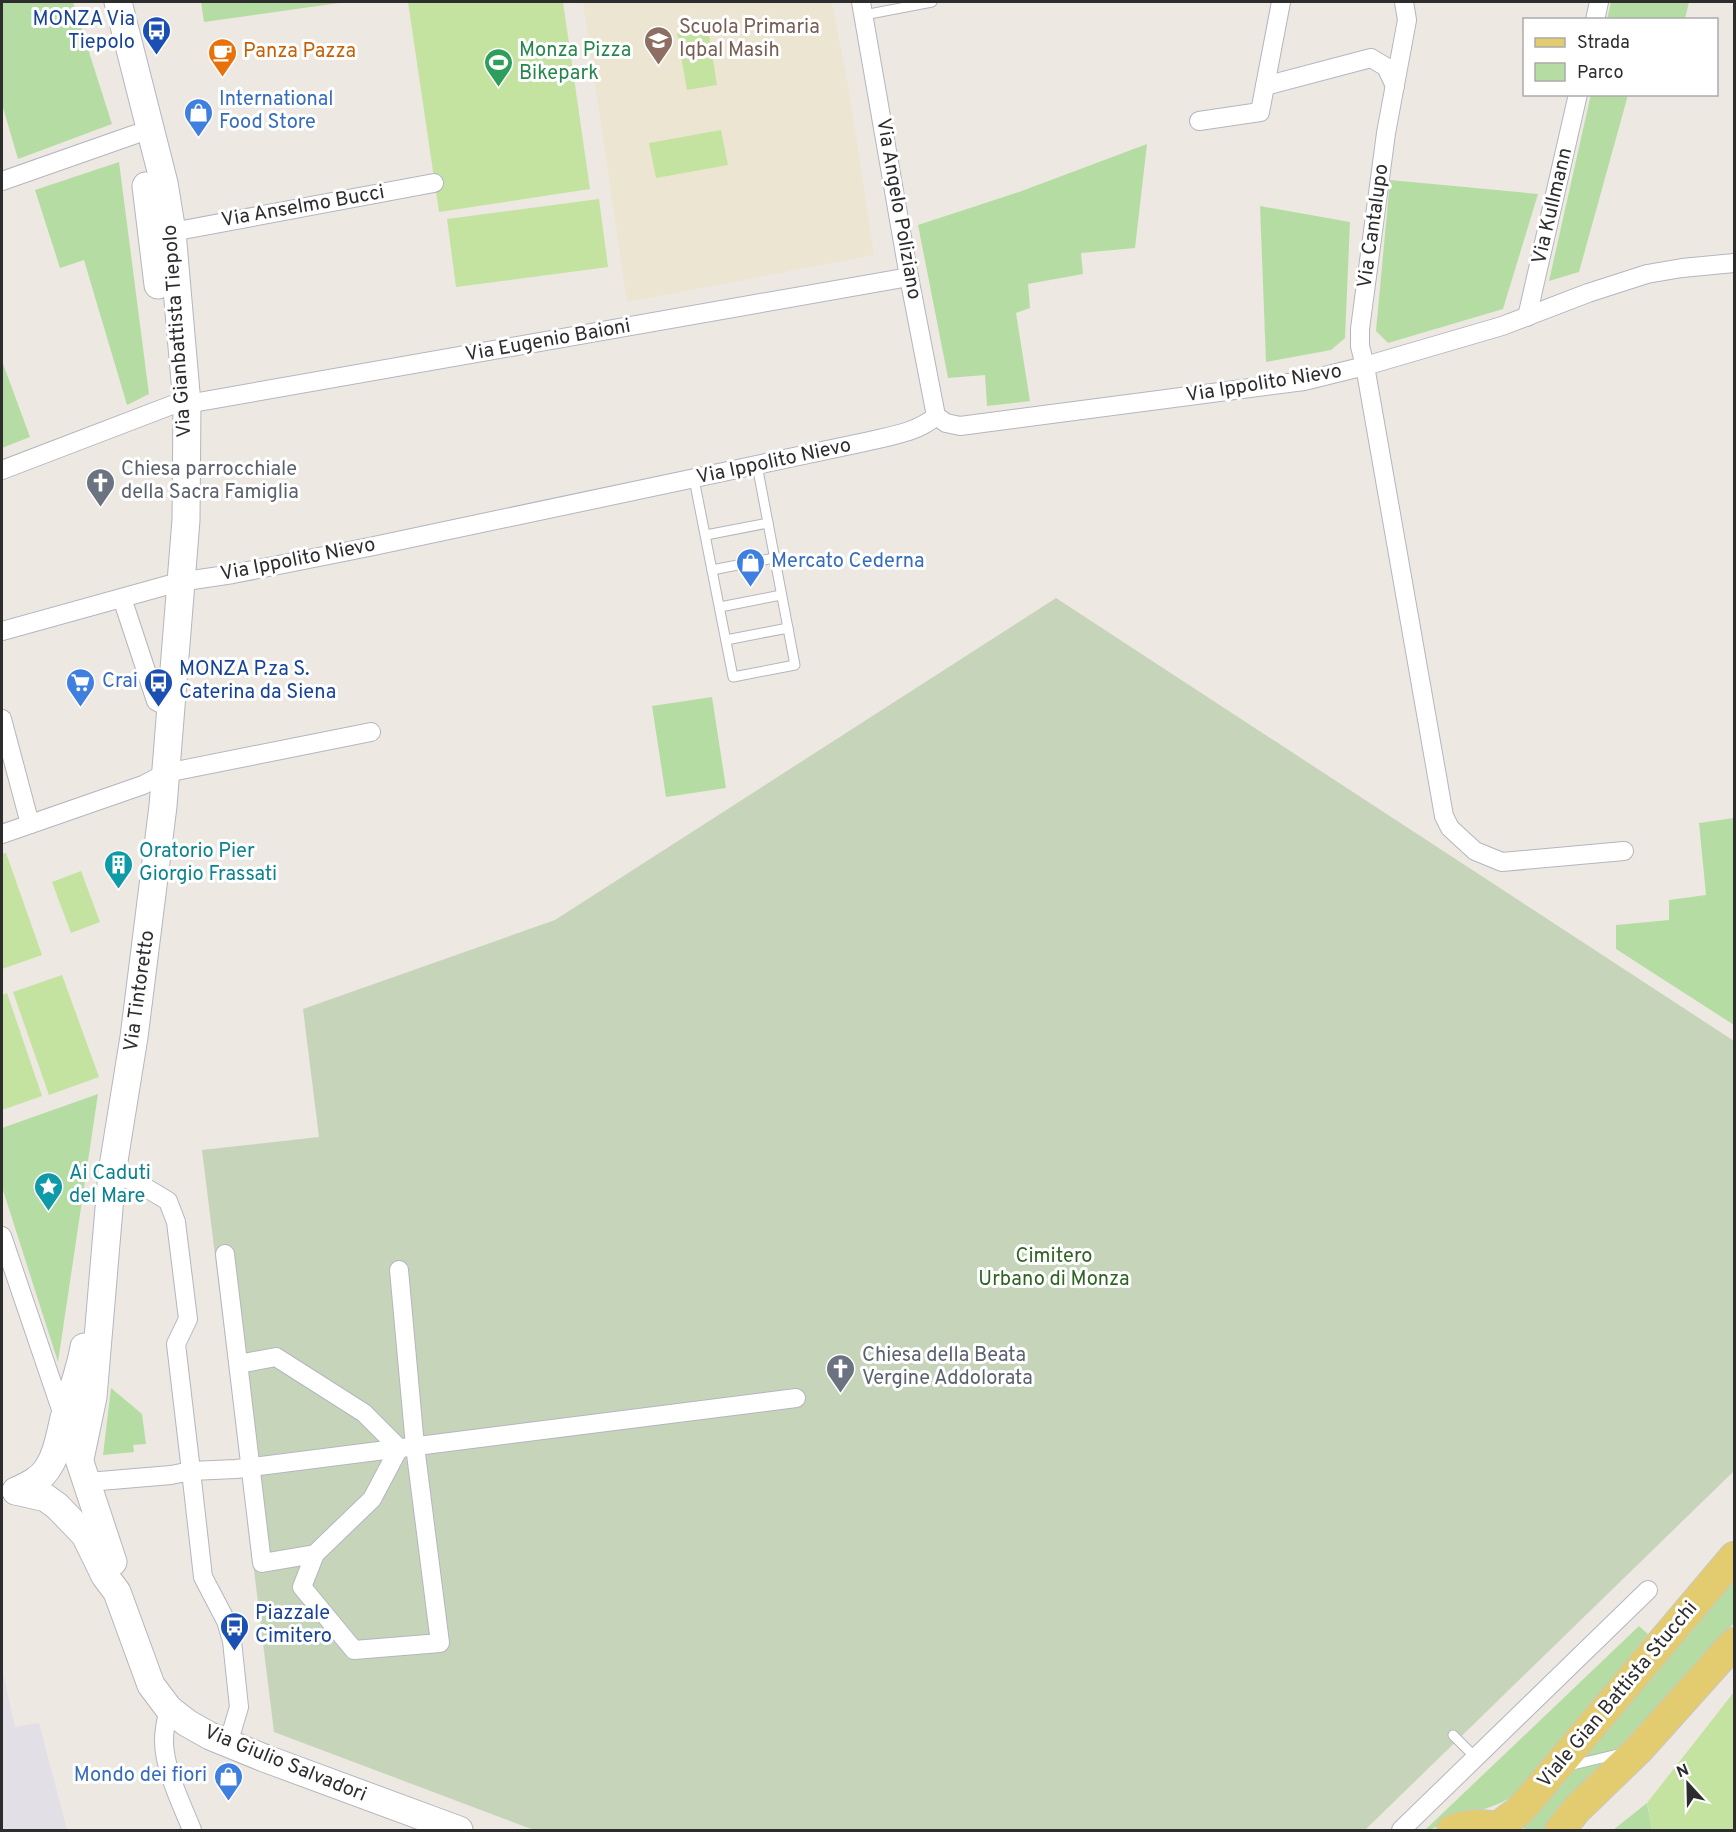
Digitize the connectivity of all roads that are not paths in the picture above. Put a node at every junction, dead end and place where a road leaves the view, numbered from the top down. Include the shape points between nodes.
1 (100, 2) edge
2 (118, 2) edge
3 (932, 2) edge
4 (1281, 2) edge
5 (1404, 2) edge
6 (1599, 2) edge
7 (862, 8) edge
8 (1595, 18) edge
9 (1265, 86) junction
10 (1395, 86) junction
11 (1578, 96) edge
12 (1199, 121) dead end
13 (136, 134) junction
14 (2, 181) edge
15 (434, 183) dead end
16 (171, 232) junction
17 (1734, 263) edge
18 (909, 277) junction
19 (1527, 317) junction
20 (1365, 366) junction
21 (179, 404) junction
22 (936, 416) junction
23 (758, 465) junction
24 (2, 470) edge
25 (694, 479) junction
26 (768, 523) junction
27 (706, 535) junction
28 (774, 558) junction
29 (712, 570) junction
30 (179, 582) junction
31 (782, 595) junction
32 (122, 597) junction
33 (720, 607) junction
34 (788, 628) junction
35 (2, 631) edge
36 (726, 640) junction
37 (170, 709) junction
38 (2, 719) edge
39 (371, 732) dead end
40 (166, 773) junction
41 (30, 824) junction
42 (2, 834) edge
43 (1624, 851) dead end
44 (112, 1173) junction
45 (108, 1209) junction
46 (2, 1236) edge
47 (225, 1254) dead end
48 (399, 1270) dead end
49 (239, 1364) junction
50 (796, 1398) dead end
51 (64, 1418) junction
52 (407, 1447) junction
53 (251, 1467) junction
54 (84, 1471) junction
55 (191, 1471) junction
56 (9, 1492) edge
57 (315, 1554) junction
58 (1734, 1557) edge
59 (1648, 1590) dead end
60 (117, 1592) junction
61 (1734, 1642) edge
62 (169, 1709) junction
63 (1453, 1735) dead end
64 (228, 1743) junction
65 (1639, 1749) junction
66 (1476, 1758) junction
67 (1555, 1769) junction
68 (1500, 1829) edge
69 (192, 1830) edge
70 (459, 1830) edge
71 (1401, 1830) edge
72 (1452, 1830) edge
73 (1560, 1830) edge

1 - 13 street, Via Gianbattista Tiepolo
2 - 16 street, Via Gianbattista Tiepolo via 164,183
3 - 7 lane
4 - 9 street
5 - 10 street, Via Cantalupo via 1407,20
6 - 8 street
7 - 18 street, Via Angelo Poliziano
9 - 10 street via 1371,58 1386,67
9 - 12 street via 1260,112
10 - 20 street, Via Cantalupo via 1360,329
11 - 19 street, Via Kullmann
13 - 14 street
13 - 21 street, Via Gianbattista Tiepolo
15 - 16 street, Via Anselmo Bucci
16 - 21 street, Via Gianbattista Tiepolo
17 - 19 street, Via Ippolito Nievo via 1647,274
18 - 21 street, Via Eugenio Baioni
18 - 22 street, Via Angelo Poliziano
19 - 20 street, Via Ippolito Nievo
20 - 22 street, Via Ippolito Nievo via 1304,381 960,426
20 - 43 street, Via Ippolito Nievo via 1444,816 1450,828 1475,851 1502,862
21 - 24 street, Via Eugenio Baioni
21 - 30 street, Via Gianbattista Tiepolo via 186,520
22 - 23 street, Via Ippolito Nievo via 917,428
23 - 25 street, Via Ippolito Nievo
23 - 26 lane
25 - 27 lane
25 - 30 street, Via Ippolito Nievo
26 - 27 lane
26 - 28 lane
27 - 29 lane
28 - 29 lane
28 - 31 lane
29 - 33 lane
30 - 32 street, Via Ippolito Nievo
30 - 37 street, Via Gianbattista Tiepolo
31 - 33 lane
31 - 34 lane
32 - 35 street, Via Ippolito Nievo
32 - 37 street via 156,701
33 - 36 lane
34 - 36 lane
34 - 36 lane via 795,666 733,677
37 - 40 street, Via Tintoretto
38 - 41 street
39 - 40 street
40 - 41 street via 143,785
40 - 44 street, Via Tintoretto via 134,1037
41 - 42 street
44 - 45 street, Via Tintoretto
44 - 55 street via 168,1201 176,1222 188,1319 176,1344
45 - 51 street, Via Tintoretto via 80,1370
45 - 54 street, Via Tintoretto via 96,1373
46 - 51 street
47 - 49 street
48 - 52 street
49 - 52 street via 276,1357 364,1413
49 - 53 street
50 - 52 street
51 - 54 street
51 - 56 street, Via Tintoretto via 49,1466 33,1482
52 - 53 street
52 - 57 street via 372,1499
52 - 57 street via 440,1643 354,1650 302,1587
53 - 55 street
53 - 57 street via 262,1563
54 - 55 street via 171,1475
54 - 56 street
54 - 60 street, Via Giulio Salvadori via 117,1573
55 - 64 street via 203,1577 232,1641 239,1707
56 - 60 street, Via Giulio Salvadori via 46,1498 67,1515 85,1535
58 - 67 main road, Viale Gian Battista Stucchi
59 - 66 street
60 - 62 street, Via Giulio Salvadori via 151,1685
61 - 65 main road
62 - 64 street, Via Giulio Salvadori via 187,1723
62 - 69 street via 164,1744
63 - 66 lane
64 - 70 street, Via Giulio Salvadori
65 - 67 lane
65 - 73 main road
66 - 71 street
67 - 68 main road, Viale Gian Battista Stucchi
68 - 72 main road, Viale Gian Battista Stucchi via 1470,1825

